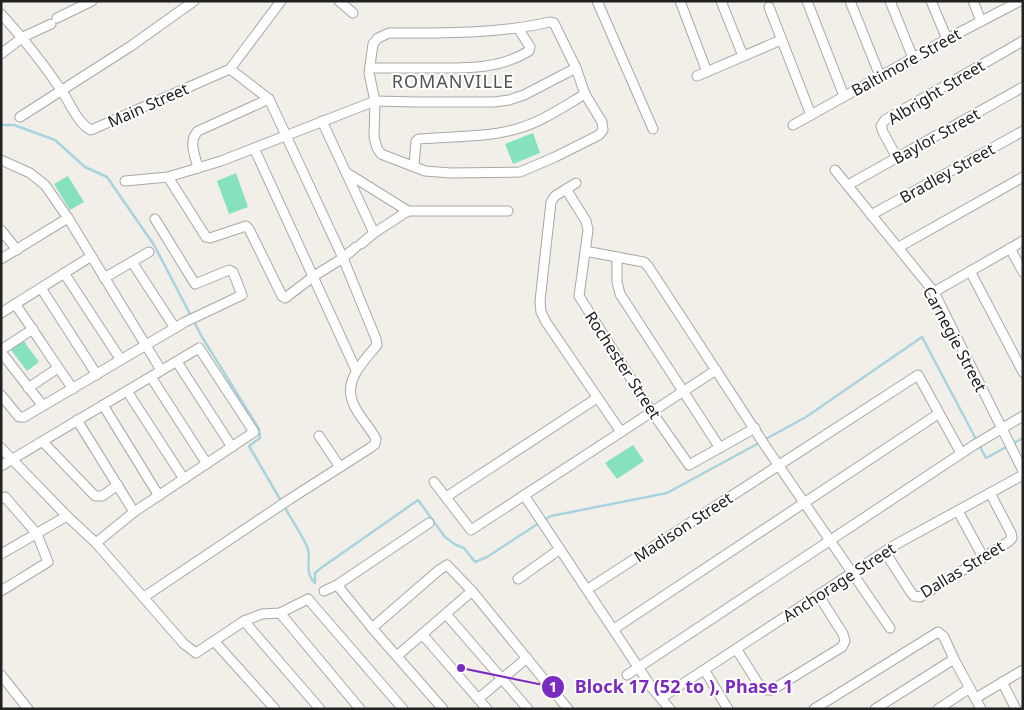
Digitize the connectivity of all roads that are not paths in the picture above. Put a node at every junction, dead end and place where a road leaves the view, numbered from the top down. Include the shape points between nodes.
1 (92, 1) edge
2 (194, 1) edge
3 (281, 1) edge
4 (339, 1) edge
5 (597, 1) edge
6 (680, 1) edge
7 (721, 1) edge
8 (807, 1) edge
9 (850, 1) edge
10 (890, 1) edge
11 (931, 1) edge
12 (972, 1) edge
13 (1020, 1) edge
14 (78, 4) edge
15 (768, 8) dead end
16 (353, 13) dead end
17 (1, 14) edge
18 (981, 21) junction
19 (518, 28) junction
20 (23, 37) junction
21 (947, 39) junction
22 (781, 40) junction
23 (1023, 40) edge
24 (1, 54) edge
25 (743, 56) junction
26 (913, 58) junction
27 (370, 68) junction
28 (576, 68) junction
29 (230, 69) junction
30 (707, 72) junction
31 (697, 76) dead end
32 (880, 76) junction
33 (1023, 88) edge
34 (62, 91) junction
35 (585, 94) junction
36 (844, 96) junction
37 (269, 98) junction
38 (375, 101) junction
39 (811, 115) junction
40 (20, 117) dead end
41 (322, 121) junction
42 (793, 125) dead end
43 (653, 129) dead end
44 (1023, 131) edge
45 (287, 135) junction
46 (254, 148) junction
47 (897, 158) junction
48 (1, 160) edge
49 (414, 166) junction
50 (198, 168) junction
51 (835, 170) dead end
52 (346, 172) junction
53 (168, 177) junction
54 (1023, 177) edge
55 (125, 181) dead end
56 (576, 183) dead end
57 (848, 185) junction
58 (566, 189) junction
59 (408, 211) junction
60 (508, 211) dead end
61 (871, 215) junction
62 (68, 218) junction
63 (155, 219) dead end
64 (1, 230) edge
65 (374, 233) junction
66 (1023, 241) edge
67 (899, 247) junction
68 (1010, 248) junction
69 (17, 250) junction
70 (585, 250) junction
71 (149, 252) dead end
72 (90, 257) junction
73 (617, 257) junction
74 (343, 258) junction
75 (1, 260) edge
76 (132, 262) junction
77 (970, 271) junction
78 (1023, 272) edge
79 (64, 273) junction
80 (314, 276) junction
81 (104, 278) junction
82 (41, 288) junction
83 (934, 292) junction
84 (15, 304) junction
85 (1, 313) edge
86 (176, 328) junction
87 (33, 329) junction
88 (146, 346) junction
89 (1, 351) edge
90 (121, 360) junction
91 (177, 362) junction
92 (58, 368) junction
93 (161, 370) junction
94 (356, 370) junction
95 (716, 370) junction
96 (1023, 372) edge
97 (97, 375) junction
98 (150, 377) junction
99 (28, 388) junction
100 (74, 389) junction
101 (127, 391) junction
102 (683, 391) junction
103 (1, 395) edge
104 (597, 398) junction
105 (103, 405) junction
106 (43, 406) junction
107 (652, 412) junction
108 (938, 414) junction
109 (1023, 416) edge
110 (77, 420) junction
111 (1001, 428) junction
112 (621, 432) junction
113 (757, 432) junction
114 (319, 436) dead end
115 (44, 442) junction
116 (232, 447) junction
117 (1, 448) edge
118 (720, 448) junction
119 (961, 453) junction
120 (12, 460) junction
121 (207, 464) junction
122 (1, 466) edge
123 (779, 466) junction
124 (340, 467) junction
125 (1023, 473) edge
126 (184, 479) junction
127 (434, 482) dead end
128 (118, 485) junction
129 (990, 493) junction
130 (524, 495) junction
131 (159, 496) junction
132 (446, 497) junction
133 (1, 499) edge
134 (804, 502) junction
135 (958, 511) junction
136 (134, 512) junction
137 (67, 516) junction
138 (429, 524) dead end
139 (36, 534) junction
140 (830, 540) junction
141 (96, 542) junction
142 (560, 549) junction
143 (884, 552) junction
144 (1, 554) edge
145 (984, 557) junction
146 (853, 573) junction
147 (518, 578) dead end
148 (337, 585) junction
149 (588, 589) junction
150 (1, 591) edge
151 (324, 591) dead end
152 (472, 592) junction
153 (819, 596) junction
154 (144, 597) junction
155 (280, 613) junction
156 (446, 614) junction
157 (244, 621) junction
158 (372, 628) junction
159 (890, 628) dead end
160 (614, 629) junction
161 (422, 634) junction
162 (214, 641) junction
163 (737, 650) junction
164 (397, 656) junction
165 (527, 658) junction
166 (954, 659) junction
167 (639, 667) junction
168 (1023, 670) edge
169 (705, 671) junction
170 (626, 675) dead end
171 (3, 680) edge
172 (503, 680) junction
173 (1002, 682) junction
174 (970, 688) junction
175 (661, 698) junction
176 (976, 698) junction
177 (478, 699) junction
178 (28, 709) edge
179 (275, 709) edge
180 (320, 709) edge
181 (360, 709) edge
182 (403, 709) edge
183 (443, 709) edge
184 (487, 709) edge
185 (528, 709) edge
186 (568, 709) edge
187 (670, 709) edge
188 (728, 709) edge
189 (814, 709) edge
190 (875, 709) edge
191 (938, 709) edge
192 (981, 709) edge
193 (1016, 709) edge

1 - 14 street
2 - 34 street
3 - 29 street
4 - 16 street
5 - 43 street
6 - 30 street
7 - 25 street
8 - 36 street
9 - 32 street
10 - 26 street
11 - 21 street
12 - 18 street
13 - 18 street, Baltimore Street
14 - 20 street
15 - 22 street
17 - 20 street, Main Street
18 - 21 street, Baltimore Street
19 - 27 street via 389,33 373,44
19 - 27 street via 530,47 529,51 493,66
19 - 28 street via 554,23
20 - 24 street
20 - 34 street, Main Street
21 - 26 street, Baltimore Street
22 - 25 street
22 - 39 street
23 - 47 street, Albright Street via 885,120 881,126
25 - 30 street
26 - 32 street, Baltimore Street
27 - 38 street
28 - 35 street
28 - 38 street via 509,100
29 - 34 street, Main Street via 91,130
29 - 37 street
30 - 31 street
32 - 36 street, Baltimore Street
33 - 47 street, Baylor Street
34 - 40 street
35 - 49 street via 516,129 419,139 416,141
35 - 49 street via 602,122 603,130 599,135 520,172 451,173 425,171
36 - 39 street, Baltimore Street
37 - 45 street
37 - 50 street via 198,131 192,142
38 - 41 street
38 - 49 street via 374,137 377,148 381,154
39 - 42 street, Baltimore Street
41 - 45 street
41 - 52 street
44 - 61 street, Bradley Street
45 - 46 street
45 - 74 street
46 - 50 street
46 - 80 street
47 - 57 street, Baylor Street
48 - 62 street via 30,173 45,185
50 - 53 street
51 - 57 street, Carnegie Street
52 - 59 street
52 - 65 street
53 - 55 street
53 - 80 street via 206,237 246,226 249,229 282,296 288,297
54 - 67 street
56 - 58 street
57 - 61 street, Carnegie Street
58 - 70 street, Rochester Street via 586,221
58 - 104 street via 551,202 541,312
59 - 60 street
59 - 65 street
61 - 67 street, Carnegie Street
62 - 69 street
62 - 72 street
63 - 86 street via 195,284 229,270 233,272 242,294
64 - 69 street
65 - 74 street
66 - 68 street
67 - 83 street, Carnegie Street
68 - 77 street
68 - 78 street
69 - 75 street
70 - 73 street
70 - 107 street, Rochester Street via 579,296
71 - 76 street
72 - 79 street
72 - 81 street
73 - 95 street via 638,260 648,266
73 - 102 street via 618,290
74 - 80 street
74 - 94 street via 377,346
76 - 81 street
76 - 86 street
77 - 83 street
77 - 96 street
79 - 82 street
79 - 90 street
80 - 94 street
81 - 88 street
82 - 84 street
82 - 97 street
83 - 111 street, Carnegie Street
84 - 85 street
84 - 87 street
86 - 88 street
87 - 89 street
87 - 92 street
88 - 90 street
88 - 93 street
89 - 99 street
90 - 97 street
91 - 93 street
91 - 116 street
91 - 116 street via 199,348 254,432
92 - 99 street
92 - 100 street
93 - 98 street
94 - 124 street via 350,394 376,439 370,448
95 - 102 street
95 - 113 street
97 - 100 street
98 - 101 street
98 - 121 street
99 - 106 street
100 - 106 street
101 - 105 street
101 - 126 street
102 - 107 street
102 - 118 street
103 - 106 street via 19,417
104 - 112 street
104 - 132 street
105 - 110 street
105 - 131 street
107 - 112 street
107 - 118 street, Rochester Street via 690,465
108 - 119 street
108 - 123 street, Madison Street via 918,375
108 - 134 street
109 - 111 street
110 - 115 street
110 - 128 street
111 - 119 street
111 - 125 street, Carnegie Street
112 - 130 street
113 - 118 street, Rochester Street
113 - 123 street
114 - 124 street
115 - 120 street
115 - 128 street via 95,496 102,496
116 - 121 street
117 - 120 street
119 - 140 street
120 - 122 street
120 - 137 street
121 - 126 street
123 - 134 street
123 - 149 street, Madison Street
124 - 154 street
125 - 129 street, Anchorage Street
126 - 131 street
127 - 132 street
128 - 136 street
129 - 135 street, Anchorage Street
129 - 145 street, Dallas Street via 1012,538
130 - 132 street via 471,530
130 - 142 street
131 - 136 street
133 - 139 street via 6,497
134 - 140 street
134 - 160 street
135 - 143 street, Anchorage Street
135 - 145 street
136 - 141 street
137 - 139 street
137 - 141 street
138 - 148 street
139 - 144 street
139 - 150 street via 48,562
140 - 146 street
140 - 167 street
141 - 154 street
142 - 147 street
142 - 149 street
143 - 145 street, Dallas Street via 914,596 920,597
143 - 146 street, Anchorage Street
146 - 153 street, Anchorage Street
146 - 159 street
148 - 151 street
148 - 158 street
149 - 160 street
152 - 156 street
152 - 158 street via 447,565
152 - 165 street
153 - 163 street, Anchorage Street
153 - 163 street via 843,634 845,641 842,647 772,690 761,688
154 - 162 street via 184,644 196,653
155 - 157 street via 262,614
155 - 181 street
155 - 182 street via 308,599
156 - 161 street
156 - 172 street
157 - 162 street
157 - 180 street
158 - 164 street
160 - 167 street
161 - 164 street
161 - 177 street
162 - 179 street
163 - 169 street, Anchorage Street
164 - 183 street
165 - 172 street
165 - 186 street
166 - 174 street
166 - 189 street via 944,637 940,632 934,633
166 - 190 street
167 - 170 street
167 - 175 street
168 - 173 street
169 - 175 street, Anchorage Street
169 - 188 street
171 - 178 street
172 - 177 street
172 - 185 street
173 - 176 street
173 - 193 street
174 - 176 street
174 - 191 street
175 - 187 street
176 - 192 street
177 - 184 street

